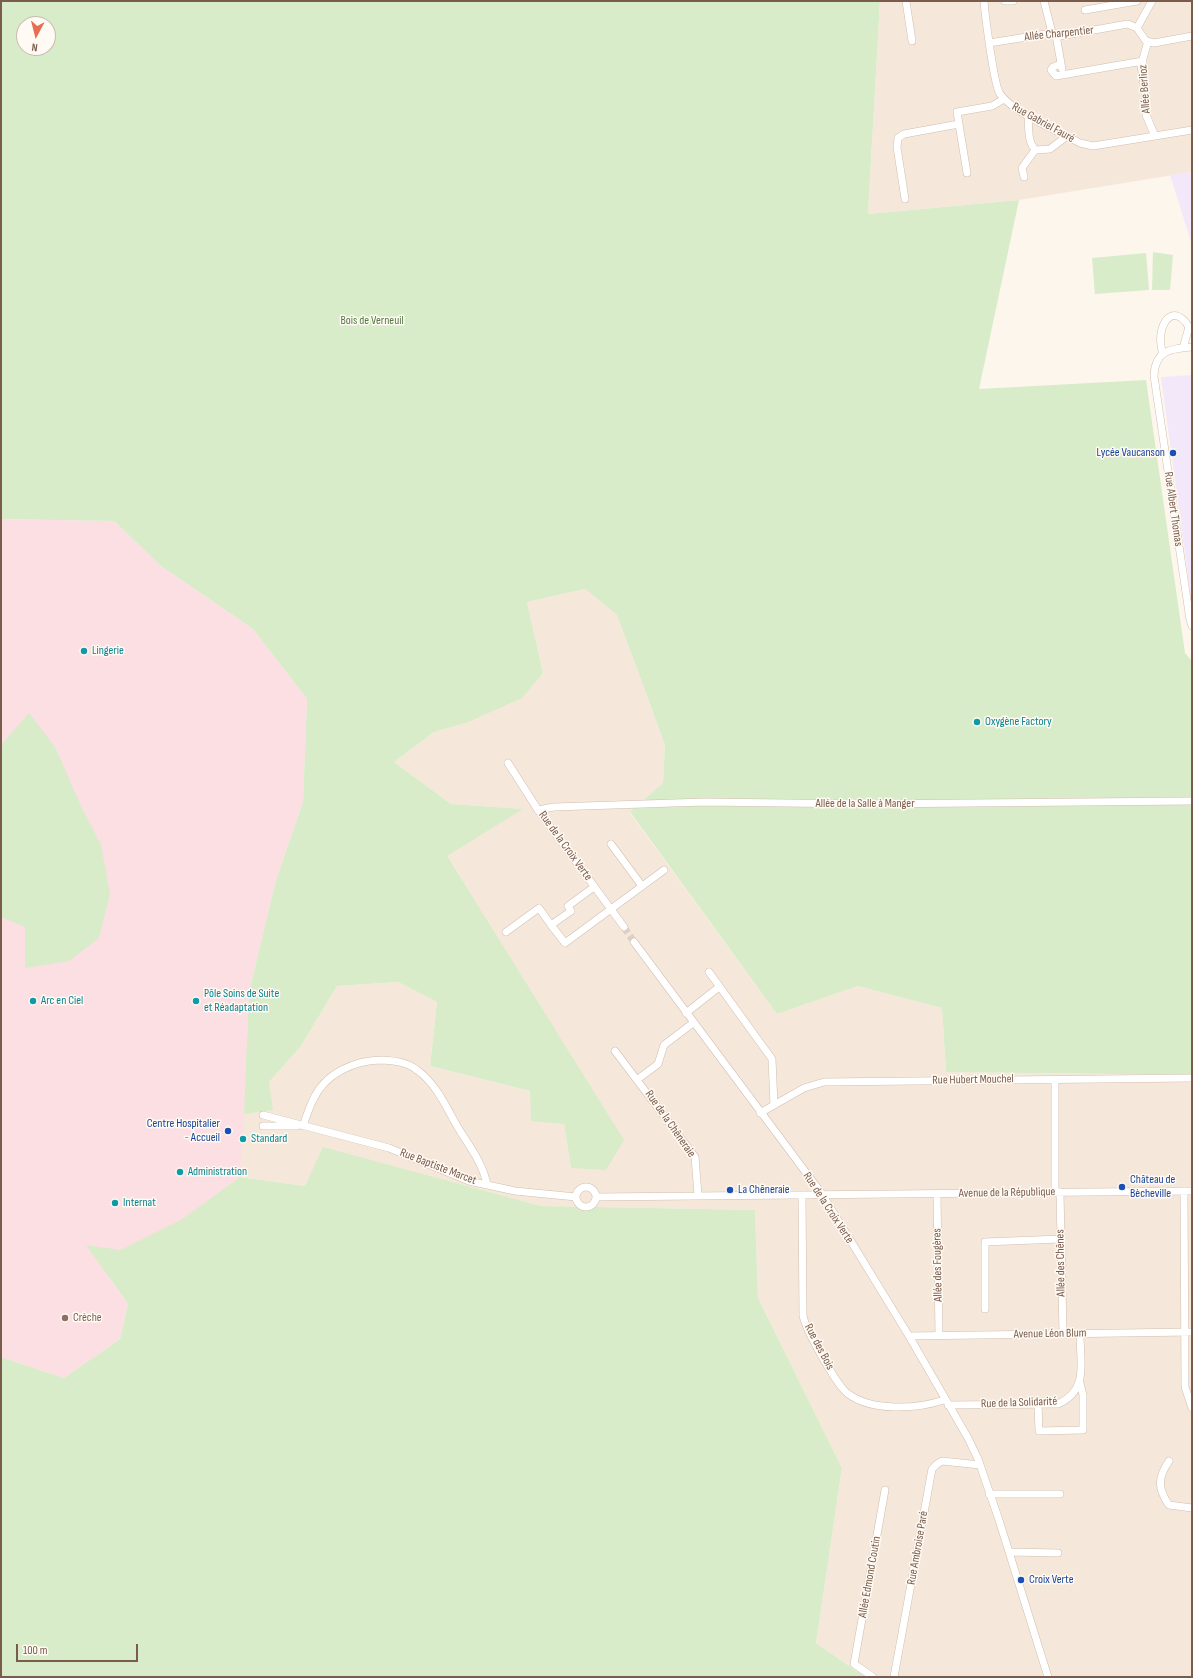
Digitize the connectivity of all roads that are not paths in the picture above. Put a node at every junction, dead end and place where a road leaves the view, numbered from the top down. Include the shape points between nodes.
1 (906, 1) edge
2 (984, 1) edge
3 (1005, 1) edge
4 (1013, 1) edge
5 (1044, 1) edge
6 (1137, 1) edge
7 (1152, 1) edge
8 (1084, 10) dead end
9 (1137, 28) junction
10 (1054, 34) junction
11 (1192, 36) edge
12 (912, 41) dead end
13 (1148, 41) junction
14 (990, 43) junction
15 (1143, 61) junction
16 (1061, 64) junction
17 (1063, 75) junction
18 (1004, 99) junction
19 (1028, 115) junction
20 (959, 124) junction
21 (1192, 130) edge
22 (1067, 136) junction
23 (1155, 136) junction
24 (1035, 150) junction
25 (967, 173) dead end
26 (1024, 177) dead end
27 (905, 199) dead end
28 (1192, 347) edge
29 (1183, 348) junction
30 (1163, 354) junction
31 (1192, 626) edge
32 (508, 763) dead end
33 (1192, 802) edge
34 (538, 810) junction
35 (611, 844) dead end
36 (664, 870) dead end
37 (642, 886) junction
38 (594, 887) junction
39 (611, 910) junction
40 (552, 925) junction
41 (624, 928) tunnel mouth
42 (506, 932) dead end
43 (634, 942) tunnel mouth
44 (709, 972) dead end
45 (719, 987) junction
46 (686, 1013) junction
47 (693, 1023) junction
48 (615, 1051) dead end
49 (1192, 1078) edge
50 (638, 1079) junction
51 (1055, 1080) junction
52 (774, 1105) junction
53 (760, 1112) junction
54 (263, 1115) dead end
55 (263, 1126) dead end
56 (303, 1126) junction
57 (487, 1185) junction
58 (1184, 1191) junction
59 (1192, 1191) edge
60 (1057, 1192) junction
61 (822, 1194) junction
62 (937, 1194) junction
63 (698, 1195) junction
64 (802, 1195) junction
65 (576, 1197) junction
66 (596, 1197) junction
67 (1060, 1239) junction
68 (984, 1309) dead end
69 (1188, 1332) edge
70 (1063, 1334) junction
71 (1080, 1334) junction
72 (909, 1336) junction
73 (939, 1336) junction
74 (1080, 1383) junction
75 (946, 1403) junction
76 (1038, 1405) junction
77 (1192, 1408) edge
78 (1169, 1461) dead end
79 (980, 1465) junction
80 (885, 1490) dead end
81 (989, 1494) junction
82 (1060, 1494) dead end
83 (1192, 1508) edge
84 (1009, 1552) junction
85 (1058, 1553) dead end
86 (873, 1677) edge
87 (894, 1677) edge
88 (1048, 1677) edge

1 - 12 street
2 - 14 street, Rue Gabriel Fauré
3 - 4 street
5 - 10 street
6 - 8 street
7 - 9 street
9 - 10 street, Allée Charpentier via 1128,24 1060,36
9 - 13 street
10 - 14 street, Allée Charpentier
10 - 16 street
11 - 13 street via 1154,43
13 - 15 street, Allée Berlioz
14 - 18 street, Rue Gabriel Fauré via 998,92
15 - 17 street
15 - 23 street, Allée Berlioz via 1141,66 1146,115
16 - 17 street
16 - 17 street via 1051,70 1056,76
18 - 19 street, Rue Gabriel Fauré
18 - 20 street via 992,106 957,112
19 - 22 street, Rue Gabriel Fauré
19 - 24 street via 1030,142
20 - 25 street
20 - 27 street via 904,134 898,138 897,147
21 - 23 street, Rue Gabriel Fauré
22 - 23 street, Rue Gabriel Fauré via 1093,146
22 - 24 street via 1050,149
24 - 26 street via 1022,168
28 - 29 street
29 - 30 street
29 - 30 street via 1188,327 1185,321 1173,316 1162,325 1159,340
30 - 31 street, Rue Albert Thomas via 1156,363 1154,376
32 - 34 street, Rue de la Croix Verte
33 - 34 street, Allée de la Salle à Manger via 704,802 554,807
34 - 38 street, Rue de la Croix Verte
35 - 37 street
36 - 37 street
37 - 39 street
38 - 39 street, Rue de la Croix Verte
38 - 40 street via 568,906 571,911
39 - 40 street via 565,943
39 - 41 street, Rue de la Croix Verte
40 - 42 street via 539,908
43 - 46 street, Rue de la Croix Verte
44 - 45 street
45 - 46 street
45 - 52 street via 772,1059
46 - 47 street, Rue de la Croix Verte
47 - 50 street, Rue de la Chêneraie via 664,1045 658,1064
47 - 53 street, Rue de la Croix Verte
48 - 50 street, Rue de la Chêneraie
49 - 51 street, Rue Hubert Mouchel
50 - 63 street, Rue de la Chêneraie via 696,1157
51 - 52 street, Rue Hubert Mouchel via 824,1082 804,1088
51 - 60 street, Allée des Chênes
52 - 53 street, Rue Hubert Mouchel
53 - 61 street, Rue de la Croix Verte
54 - 56 street, Rue Baptiste Marcet
55 - 56 street, Rue Baptiste Marcet
56 - 57 street, Rue Baptiste Marcet via 389,1148 469,1181
56 - 57 street via 313,1099 338,1072 362,1062 402,1062 417,1069 430,1082 486,1176
57 - 65 street, Rue Baptiste Marcet via 516,1191
58 - 59 street, Avenue de la République
58 - 60 street, Avenue de la République
58 - 69 street
60 - 62 street, Avenue de la République
60 - 67 street, Allée des Chênes
61 - 62 street, Avenue de la République
61 - 64 street, Rue Baptiste Marcet
61 - 72 street, Rue de la Croix Verte
62 - 73 street, Allée des Fougères
63 - 64 street, Rue Baptiste Marcet
63 - 66 street, Rue Baptiste Marcet
64 - 75 street, Rue des Bois via 803,1316 809,1333 838,1383 859,1401 876,1406 924,1406
65 - 66 street, Rue Baptiste Marcet via 579,1204 586,1207 593,1204
65 - 66 street via 579,1189 586,1186 593,1189
67 - 68 street via 985,1242
67 - 70 street, Allée des Chênes
69 - 71 street, Avenue Léon Blum
69 - 77 street via 1186,1387
70 - 71 street, Avenue Léon Blum
70 - 73 street, Avenue Léon Blum
71 - 74 street
72 - 73 street, Avenue Léon Blum
72 - 75 street, Rue de la Croix Verte
74 - 76 street, Rue de la Solidarité via 1068,1399 1058,1404
74 - 76 street via 1083,1395 1083,1430 1039,1431
75 - 76 street, Rue de la Solidarité
75 - 79 street, Rue de la Croix Verte via 968,1438
78 - 83 street via 1161,1473 1161,1494 1169,1504
79 - 81 street, Rue de la Croix Verte
79 - 87 street, Rue Ambroise Paré via 942,1461 932,1469
80 - 86 street, Allée Edmond Coutin via 854,1664
81 - 82 street
81 - 84 street, Rue de la Croix Verte
84 - 85 street
84 - 88 street, Rue de la Croix Verte

